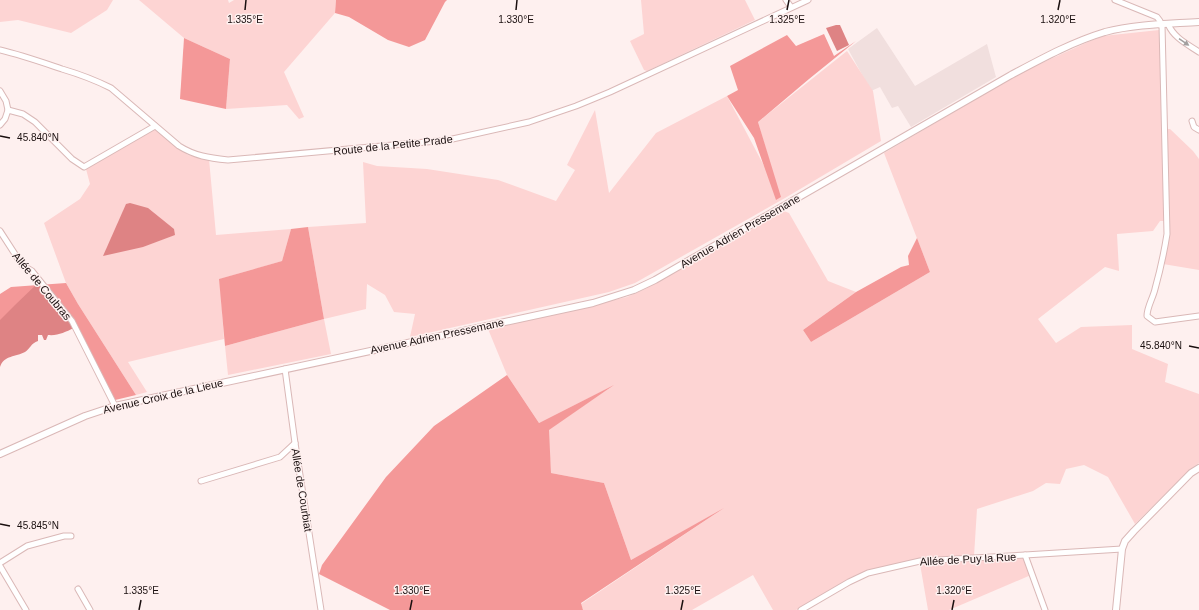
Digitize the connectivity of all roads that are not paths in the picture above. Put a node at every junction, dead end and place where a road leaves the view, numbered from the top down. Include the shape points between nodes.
1 (786, 0) edge
2 (808, 0) edge
3 (1115, 0) edge
4 (1121, 1) edge
5 (791, 7) junction
6 (1199, 22) edge
7 (1163, 25) junction
8 (0, 50) edge
9 (1199, 52) edge
10 (0, 91) edge
11 (8, 110) junction
12 (1192, 121) dead end
13 (0, 125) edge
14 (156, 126) junction
15 (1199, 130) edge
16 (0, 231) edge
17 (1199, 316) edge
18 (285, 369) junction
19 (115, 406) junction
20 (295, 443) junction
21 (0, 454) edge
22 (1199, 468) edge
23 (201, 481) dead end
24 (71, 536) dead end
25 (1122, 549) junction
26 (1026, 555) junction
27 (0, 563) edge
28 (0, 566) edge
29 (78, 589) dead end
30 (26, 610) edge
31 (90, 610) edge
32 (321, 610) edge
33 (801, 610) edge
34 (1045, 610) edge
35 (1116, 610) edge

1 - 5 street
2 - 5 street, Route de la Petite Prade
3 - 4 street
4 - 7 street via 1157,17
5 - 14 street, Route de la Petite Prade via 576,106 529,122 448,140 228,160 189,152
6 - 7 main road, Avenue Adrien Pressemane
7 -> 9 street
7 - 17 street via 1167,234 1155,292 1147,312 1155,322
7 - 18 main road, Avenue Adrien Pressemane via 1106,32 1054,52 634,290 593,303
8 - 14 street, Route de la Petite Prade via 103,84
10 - 11 street via 6,100
11 - 13 street
11 - 14 street via 23,114 35,122 72,159 84,167
12 - 15 street via 1194,127
16 - 19 street, Allée de Coubras via 22,265 32,271 72,321
18 - 19 main road, Avenue Croix de la Lieue
18 - 20 street, Allée de Courbiat
19 - 21 main road, Avenue Croix de la Lieue via 85,416
20 - 23 street via 280,457
20 - 32 street, Allée de Courbiat
22 - 25 main road via 1134,531
24 - 27 street via 28,546
25 - 26 street, Allée de Puy la Rue
25 - 35 main road
26 - 33 street, Allée de Puy la Rue via 920,561 868,572
26 - 34 street
28 - 30 street
29 - 31 street

